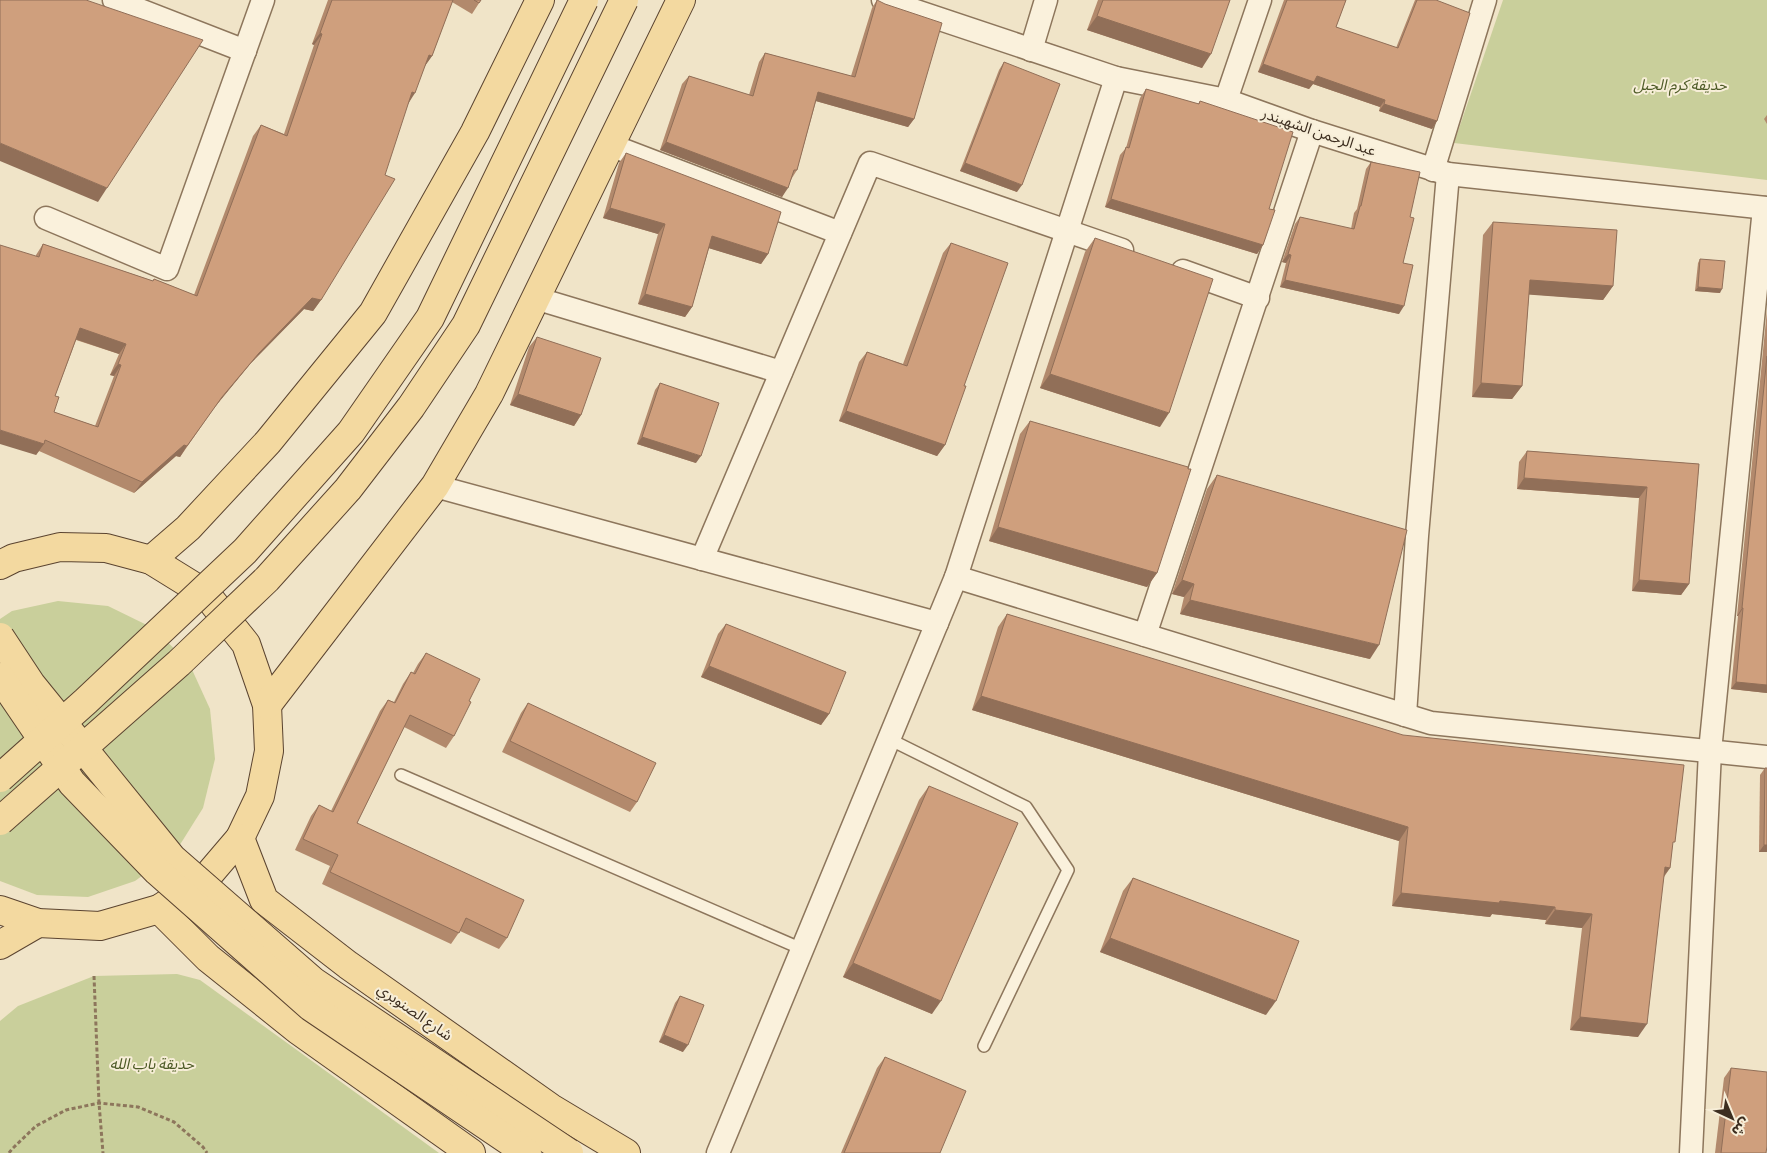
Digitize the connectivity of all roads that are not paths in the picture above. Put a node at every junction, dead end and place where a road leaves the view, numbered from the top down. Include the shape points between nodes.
1 (114, 0) edge
2 (263, 0) edge
3 (540, 0) edge
4 (584, 0) edge
5 (624, 0) edge
6 (681, 0) edge
7 (882, 0) edge
8 (1046, 0) edge
9 (1260, 0) edge
10 (1486, 0) edge
11 (245, 50) junction
12 (1031, 50) junction
13 (1116, 78) junction
14 (1226, 100) junction
15 (1312, 131) junction
16 (610, 145) junction
17 (1441, 172) junction
18 (1766, 208) edge
19 (46, 218) dead end
20 (1067, 231) junction
21 (840, 232) junction
22 (1140, 256) edge
23 (1167, 266) edge
24 (535, 298) junction
25 (1258, 298) junction
26 (1758, 362) edge
27 (781, 372) junction
28 (435, 486) junction
29 (5, 554) edge
30 (702, 559) junction
31 (151, 560) junction
32 (956, 577) junction
33 (937, 623) junction
34 (1145, 635) junction
35 (0, 637) edge
36 (0, 676) edge
37 (267, 705) junction
38 (1405, 715) junction
39 (889, 739) junction
40 (1710, 751) junction
41 (1767, 756) edge
42 (401, 775) dead end
43 (0, 778) edge
44 (0, 821) edge
45 (240, 838) junction
46 (159, 909) junction
47 (0, 910) edge
48 (38, 923) junction
49 (0, 945) edge
50 (802, 949) junction
51 (348, 965) junction
52 (298, 1030) junction
53 (984, 1046) dead end
54 (471, 1153) edge
55 (528, 1153) edge
56 (569, 1153) edge
57 (626, 1153) edge
58 (718, 1153) edge
59 (1691, 1153) edge

1 - 11 street
2 - 11 street
3 - 31 main road via 475,132 373,313 268,442 188,528
4 - 43 main road, bridge via 430,318 351,432 245,551
5 - 44 main road, bridge via 466,325 405,415 348,490 267,579 179,663
6 - 16 main road
7 - 12 street, عبد الرحمن الشهبندر
8 - 12 street
9 - 14 street
10 - 17 street
11 - 19 street via 167,269
12 - 13 street, عبد الرحمن الشهبندر
13 - 14 street, عبد الرحمن الشهبندر
13 - 20 street
14 - 15 street, عبد الرحمن الشهبندر
15 - 17 street, عبد الرحمن الشهبندر
15 - 25 street
16 - 21 street
16 - 24 main road
17 - 18 street, عبد الرحمن الشهبندر
17 - 38 street via 1408,533
18 - 26 street
20 - 21 street via 870,163
20 - 22 street
20 - 32 street via 1017,419
21 - 27 street
23 - 25 street
24 - 27 street
24 - 28 main road via 488,394
25 - 34 street
26 - 40 street
27 - 30 street
28 - 30 street
28 - 37 main road
29 - 31 main road via 60,547 106,548
30 - 33 street
31 - 37 main road via 212,601 246,644
32 - 33 street
32 - 34 street
33 - 39 street
34 - 38 street
35 - 56 main road, bridge via 31,684 172,858 314,982
36 - 55 main road, bridge via 72,783 157,871 311,1007
37 - 45 main road via 269,751 260,796
38 - 40 street via 1431,723
39 - 50 street
39 - 53 lane via 1026,807 1068,870
40 - 41 street
40 - 59 street
42 - 50 lane
45 - 46 main road via 205,880
45 - 51 main road, شارع الصنوبري via 264,900
46 - 48 main road via 100,926
46 - 52 main road via 208,958
47 - 48 main road
48 - 49 main road
50 - 58 street
51 - 52 main road
51 - 57 main road, شارع الصنوبري via 551,1108
52 - 54 main road

